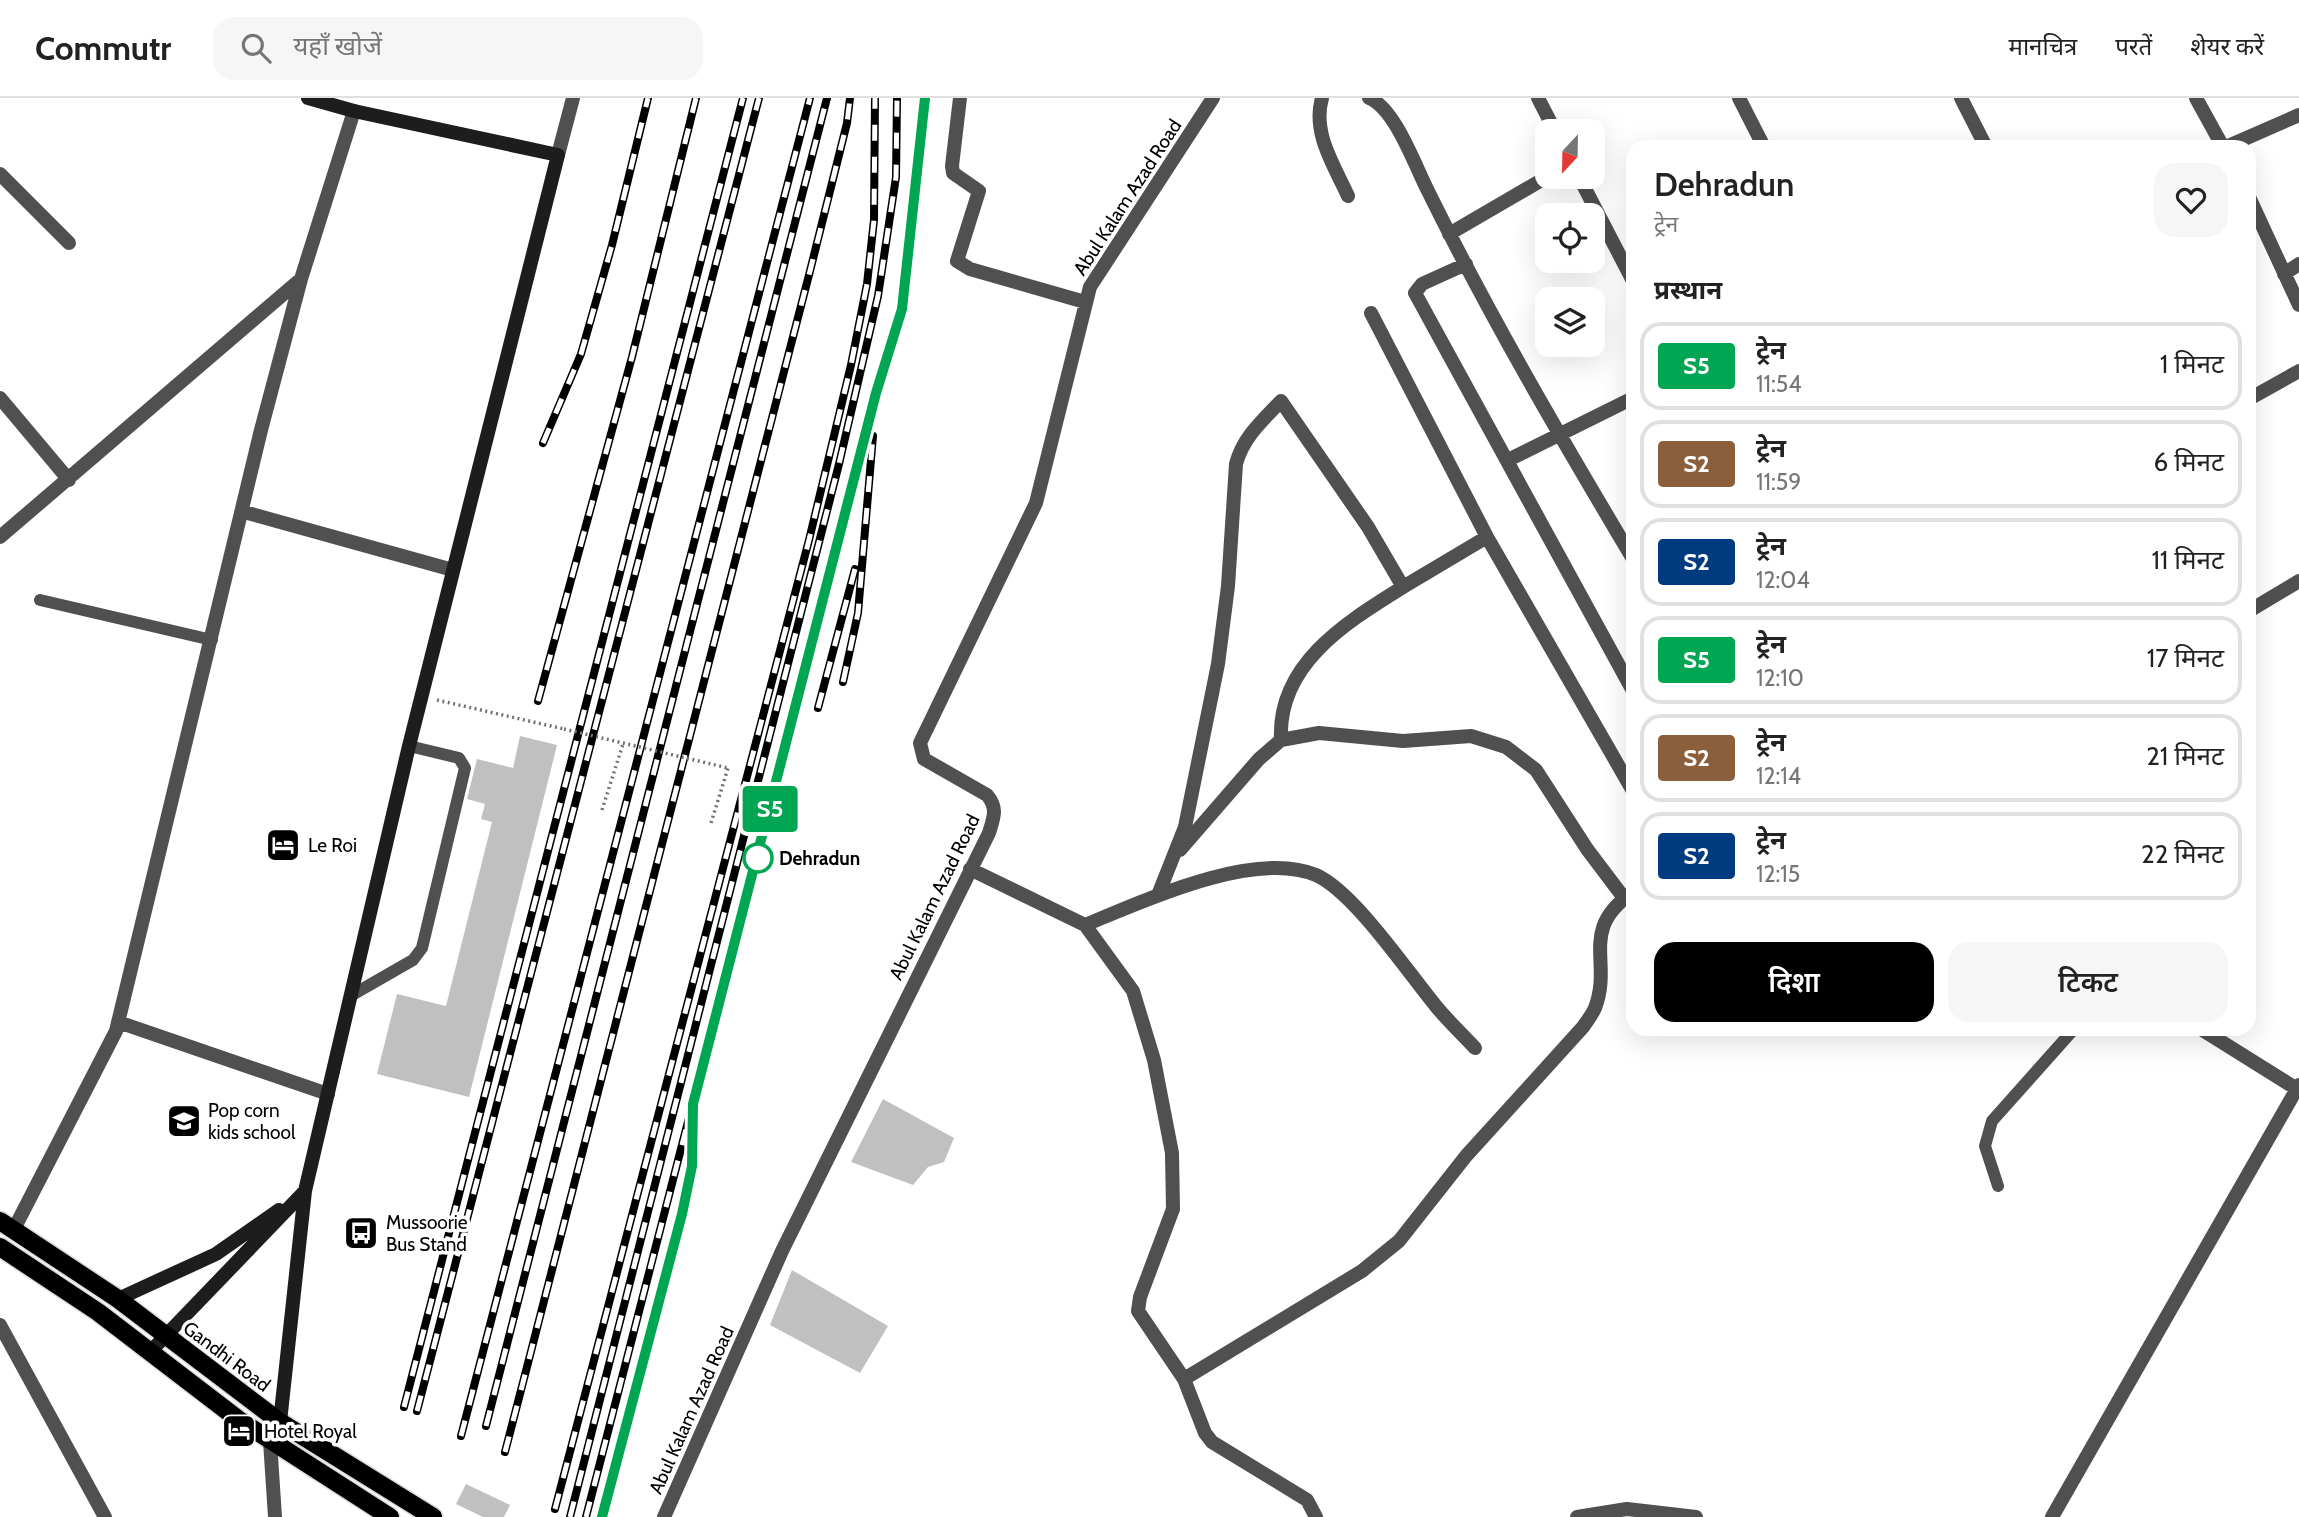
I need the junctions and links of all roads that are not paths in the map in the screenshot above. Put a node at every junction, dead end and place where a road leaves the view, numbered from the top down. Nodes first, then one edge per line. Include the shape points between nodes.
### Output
1 (309, 98) edge
2 (573, 98) edge
3 (960, 98) edge
4 (1213, 98) edge
5 (1322, 98) edge
6 (1369, 98) edge
7 (1538, 98) edge
8 (1739, 98) edge
9 (1961, 98) edge
10 (2196, 98) edge
11 (354, 111) junction
12 (2299, 115) edge
13 (1549, 119) edge
14 (1760, 140) edge
15 (1982, 140) edge
16 (2221, 140) edge
17 (2241, 140) edge
18 (558, 155) junction
19 (0, 174) edge
20 (1535, 184) edge
21 (1585, 189) edge
22 (1348, 197) dead end
23 (2256, 226) edge
24 (1449, 234) junction
25 (69, 243) dead end
26 (1466, 264) junction
27 (2299, 264) edge
28 (1626, 268) edge
29 (2284, 274) junction
30 (301, 279) junction
31 (1085, 302) junction
32 (2299, 305) edge
33 (1371, 313) dead end
34 (2299, 371) edge
35 (2256, 395) edge
36 (0, 398) edge
37 (1626, 402) edge
38 (1560, 436) junction
39 (1508, 460) junction
40 (69, 480) junction
41 (244, 512) junction
42 (0, 537) edge
43 (1487, 537) junction
44 (1626, 547) edge
45 (453, 570) junction
46 (2299, 581) edge
47 (1403, 587) junction
48 (40, 600) dead end
49 (2256, 607) edge
50 (212, 640) junction
51 (1626, 678) edge
52 (1281, 740) junction
53 (409, 746) junction
54 (1626, 778) edge
55 (1177, 853) junction
56 (970, 869) junction
57 (1626, 892) edge
58 (1158, 895) junction
59 (1626, 898) edge
60 (1085, 925) junction
61 (352, 995) junction
62 (118, 1022) junction
63 (2068, 1036) edge
64 (2213, 1036) edge
65 (1475, 1048) dead end
66 (2298, 1087) edge
67 (328, 1094) junction
68 (1998, 1186) dead end
69 (305, 1191) junction
70 (7, 1225) edge
71 (1, 1251) edge
72 (118, 1299) junction
73 (0, 1325) edge
74 (167, 1337) junction
75 (150, 1352) junction
76 (1184, 1379) junction
77 (280, 1422) junction
78 (270, 1441) junction
79 (105, 1517) edge
80 (275, 1517) edge
81 (390, 1517) edge
82 (433, 1517) edge
83 (664, 1517) edge
84 (1316, 1517) edge
85 (1577, 1517) edge
86 (1696, 1517) edge
87 (2052, 1517) edge

1 - 11 street
2 - 18 street
3 - 31 street via 953,173 979,191 957,261 970,269
4 - 31 street, Abul Kalam Azad Road via 1098,273
5 - 22 street via 1318,128
6 - 24 street via 1393,121
7 - 13 street
8 - 14 street
9 - 15 street
10 - 16 street
11 - 18 street
11 - 30 street
12 - 17 street
18 - 45 street
19 - 25 street
20 - 24 street
21 - 28 street
23 - 29 street
24 - 26 street
26 - 38 street
26 - 39 street via 1422,284 1415,293
27 - 29 street
29 - 32 street
30 - 40 street
30 - 41 street
31 - 56 street, Abul Kalam Azad Road via 1036,503 920,743 923,758 987,794 994,803 989,832
33 - 43 street
34 - 35 street
36 - 40 street
37 - 38 street
38 - 39 street
38 - 44 street
39 - 51 street
40 - 42 street
41 - 45 street
41 - 50 street
43 - 47 street
43 - 54 street
45 - 53 street
46 - 49 street
47 - 52 street via 1345,623 1314,653 1286,697 1280,718
47 - 55 street via 1356,508 1281,401 1252,431 1236,464 1218,664
48 - 50 lane
50 - 62 street
52 - 55 street
52 - 57 street via 1319,733 1403,741 1471,736 1499,743 1536,770 1587,849
53 - 61 street
53 - 61 lane via 459,758 465,768 422,948 413,960
55 - 58 street
56 - 60 street
56 - 83 street, Abul Kalam Azad Road via 782,1251
58 - 60 street
58 - 65 street via 1269,867 1315,874 1360,912
59 - 76 street via 1602,925 1595,1009 1466,1156 1399,1241 1362,1271
60 - 76 street via 1128,981 1154,1060 1172,1153 1173,1209 1138,1311
61 - 67 street
62 - 67 street
62 - 70 street via 108,1050
63 - 68 lane via 1993,1121 1985,1146
64 - 66 street
66 - 87 street
67 - 69 street
69 - 72 street via 216,1254
69 - 74 street
69 - 77 street
70 - 72 main road, Gandhi Road
71 - 75 main road via 98,1311
72 - 74 main road, Gandhi Road
73 - 79 street
74 - 75 street
74 - 77 main road, Gandhi Road
75 - 78 main road
76 - 84 street via 1212,1443 1307,1500
77 - 82 main road, Gandhi Road
78 - 80 street
78 - 81 main road
85 - 86 street via 1627,1509

